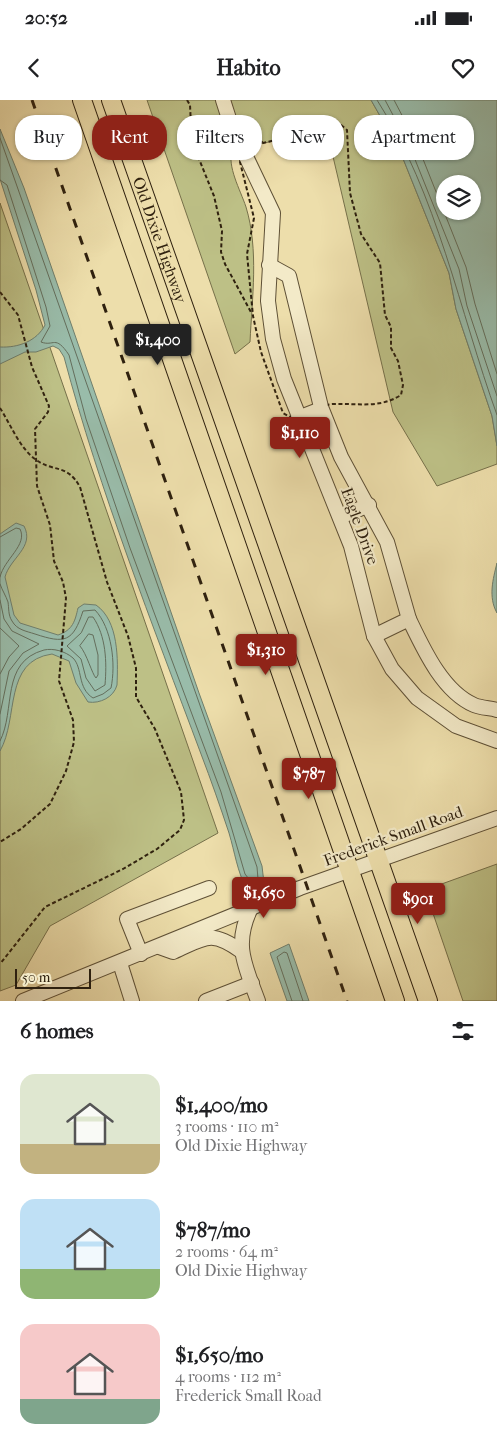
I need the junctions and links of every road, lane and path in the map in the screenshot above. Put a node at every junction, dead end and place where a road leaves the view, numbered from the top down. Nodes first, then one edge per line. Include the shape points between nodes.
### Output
1 (82, 100) edge
2 (111, 100) edge
3 (187, 100) edge
4 (223, 100) edge
5 (228, 115) edge
6 (263, 143) edge
7 (242, 160) edge
8 (249, 160) edge
9 (269, 265) junction
10 (0, 292) edge
11 (253, 316) junction
12 (0, 408) edge
13 (321, 408) junction
14 (298, 417) junction
15 (36, 460) junction
16 (369, 505) junction
17 (340, 517) junction
18 (409, 619) junction
19 (374, 636) junction
20 (497, 710) edge
21 (497, 741) edge
22 (497, 818) edge
23 (0, 842) edge
24 (378, 860) junction
25 (350, 870) junction
26 (209, 888) dead end
27 (251, 908) junction
28 (159, 947) junction
29 (241, 951) junction
30 (141, 954) junction
31 (120, 963) junction
32 (0, 964) edge
33 (252, 983) junction
34 (23, 1001) edge
35 (132, 1001) edge
36 (206, 1001) edge
37 (258, 1001) edge
38 (395, 1001) edge
39 (428, 1001) edge

1 - 25 main road, Old Dixie Highway
2 - 24 main road, Old Dixie Highway
3 - 11 path via 199,159 214,196 222,231 221,252
4 - 5 street, Eagle Drive
6 - 13 path via 341,125 347,130 350,193 361,234 380,263 391,348 403,385 401,395 375,405 334,404
7 - 11 path via 254,218 248,254
8 - 9 street, Eagle Drive via 273,213
9 - 13 street via 289,276
9 - 14 street, Eagle Drive via 268,301 273,340
10 - 15 path via 18,315 49,406 34,429
11 - 14 path via 261,352 283,413 292,418
12 - 15 path via 19,440
13 - 14 street
13 - 14 path
13 - 16 street via 341,457
14 - 17 street, Eagle Drive
15 - 23 path via 37,486 50,525 54,561 66,598 59,681 74,730 74,742 66,771 50,804
15 - 32 path via 68,472 80,487 107,582 128,636 136,668 136,697 155,729 181,792 184,820 180,830 151,853 45,908
16 - 17 street
16 - 18 street via 387,542
17 - 19 street, Eagle Drive
18 - 19 street
18 - 20 street via 423,649 446,684 474,705
19 - 21 street, Eagle Drive via 392,669 417,698 456,726
22 - 24 street, Frederick Small Road
24 - 25 street, Frederick Small Road
24 - 39 main road, Old Dixie Highway
25 - 27 street, Frederick Small Road
25 - 38 main road, Old Dixie Highway
26 - 30 street via 127,919
27 - 28 street, Frederick Small Road
27 - 29 street via 244,926
28 - 29 street via 173,952 207,938 219,937
28 - 30 street, Frederick Small Road
29 - 33 street
30 - 31 street, Frederick Small Road
31 - 34 street, Frederick Small Road
31 - 35 street
33 - 36 street
33 - 37 street

